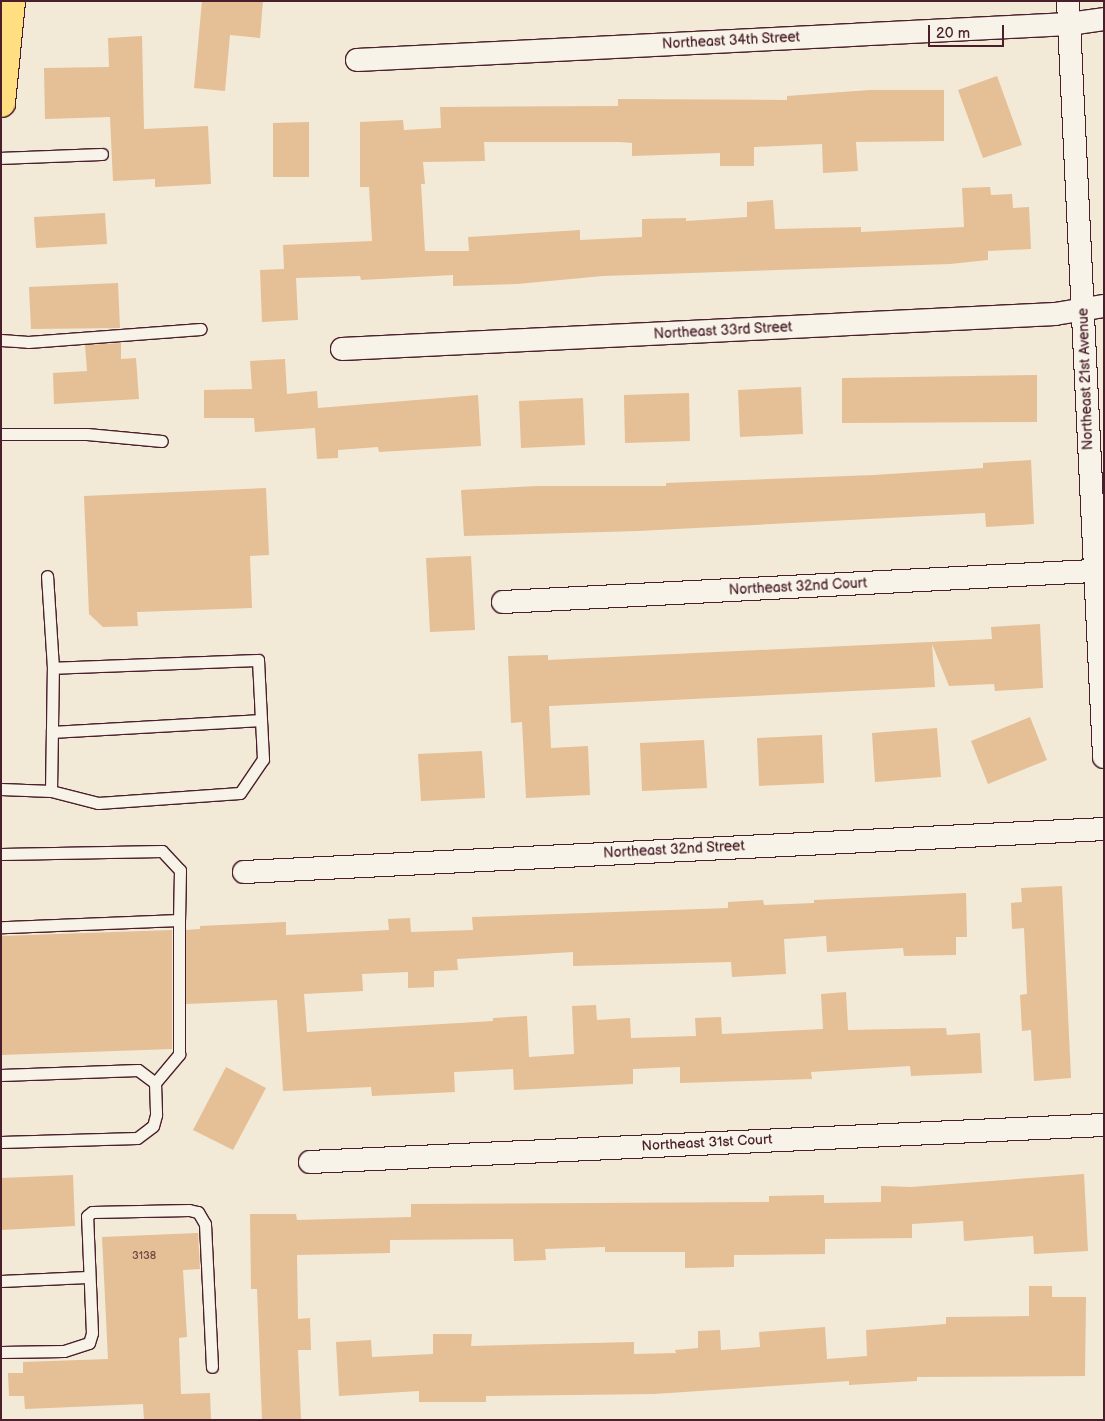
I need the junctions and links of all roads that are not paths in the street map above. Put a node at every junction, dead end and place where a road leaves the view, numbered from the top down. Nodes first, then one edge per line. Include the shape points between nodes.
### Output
1 (11, 1) edge
2 (1068, 1) edge
3 (1104, 19) edge
4 (1069, 24) junction
5 (357, 60) dead end
6 (1, 103) edge
7 (102, 154) dead end
8 (1, 158) edge
9 (1094, 308) edge
10 (201, 329) dead end
11 (1, 340) edge
12 (342, 350) dead end
13 (1, 434) edge
14 (162, 441) dead end
15 (46, 576) dead end
16 (1097, 586) edge
17 (503, 602) dead end
18 (53, 668) junction
19 (261, 720) junction
20 (52, 732) junction
21 (1104, 757) edge
22 (1, 789) edge
23 (51, 791) junction
24 (1104, 829) edge
25 (1, 854) edge
26 (244, 872) dead end
27 (179, 920) junction
28 (1, 928) edge
29 (1, 1076) edge
30 (155, 1083) junction
31 (1104, 1125) edge
32 (1, 1142) edge
33 (310, 1162) dead end
34 (87, 1277) junction
35 (1, 1281) edge
36 (1, 1352) edge
37 (212, 1367) dead end

1 - 6 main road
2 - 4 street, Northeast 21st Avenue
3 - 4 street, Northeast 34th Street
4 - 5 street, Northeast 34th Street
4 - 9 street, Northeast 21st Avenue
7 - 8 lane
9 - 12 street, Northeast 33rd Street via 1055,314
9 - 16 street, Northeast 21st Avenue
10 - 11 lane via 28,342
13 - 14 lane via 86,434
15 - 18 lane
16 - 17 street, Northeast 32nd Court
16 - 21 street, Northeast 21st Avenue
18 - 19 lane via 258,660
18 - 20 lane
19 - 20 lane
19 - 23 lane via 263,759 240,792 98,802
20 - 23 lane
22 - 23 lane
24 - 26 street, Northeast 32nd Street
25 - 27 lane via 162,851 180,870
27 - 28 lane
27 - 30 lane via 178,1054
29 - 30 lane via 129,1069 138,1070
30 - 32 lane via 153,1126 137,1138
31 - 33 street, Northeast 31st Court
34 - 35 lane
34 - 36 lane via 92,1333 89,1343 64,1351
34 - 37 lane via 85,1224 92,1212 198,1212 205,1224

